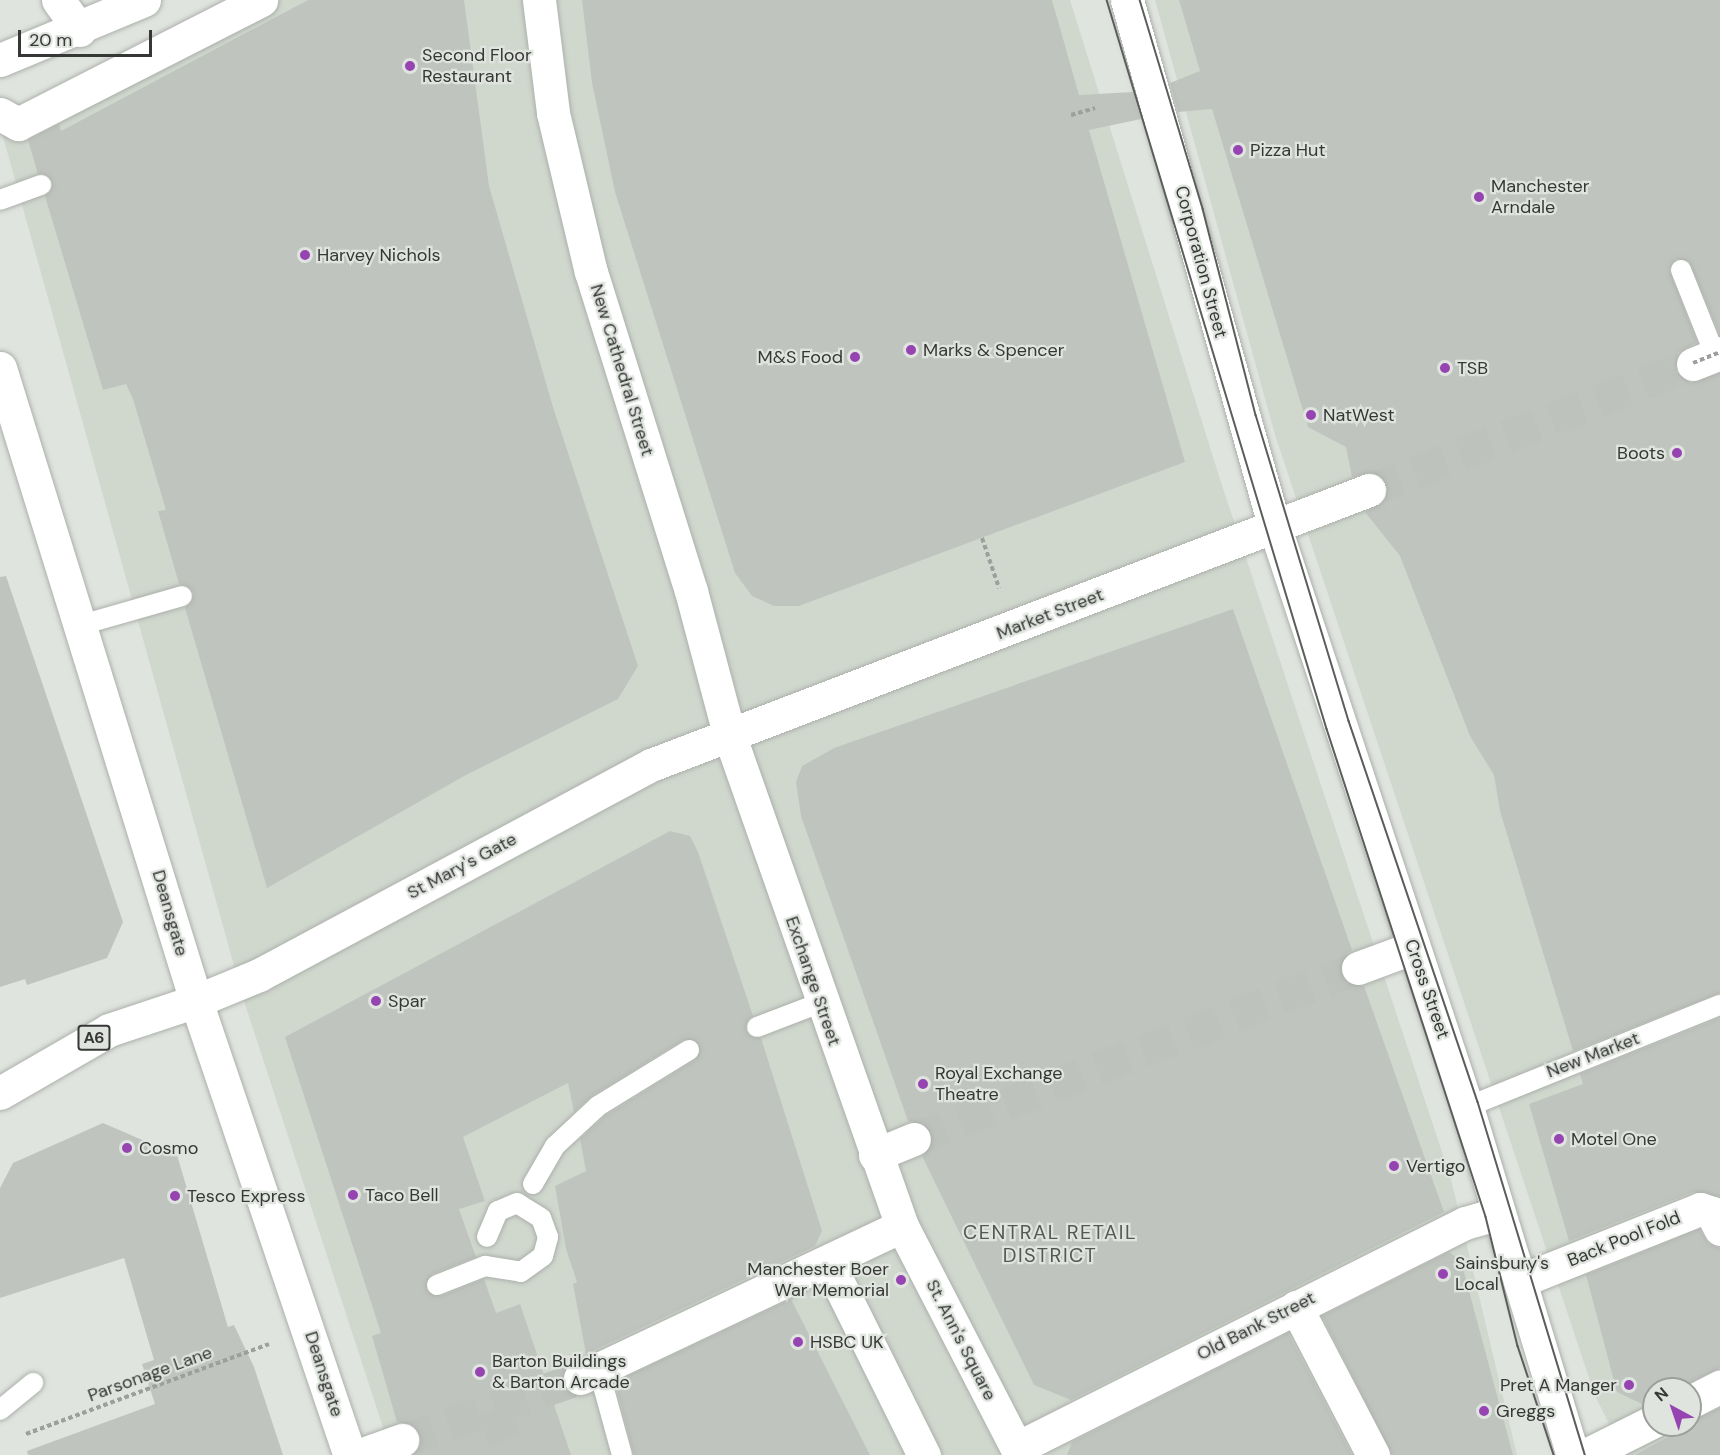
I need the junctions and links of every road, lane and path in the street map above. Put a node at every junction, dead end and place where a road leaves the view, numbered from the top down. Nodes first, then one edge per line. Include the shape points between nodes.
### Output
1 (58, 0) edge
2 (144, 0) edge
3 (261, 0) edge
4 (539, 0) edge
5 (1127, 0) edge
6 (80, 30) junction
7 (0, 60) edge
8 (1095, 108) dead end
9 (0, 114) edge
10 (1071, 115) dead end
11 (41, 185) dead end
12 (0, 200) edge
13 (1681, 270) dead end
14 (1708, 357) edge
15 (0, 368) edge
16 (1368, 490) tunnel mouth
17 (1274, 525) junction
18 (982, 538) dead end
19 (1001, 593) dead end
20 (182, 596) dead end
21 (81, 625) junction
22 (729, 734) junction
23 (1412, 948) junction
24 (1358, 968) tunnel mouth
25 (196, 1001) junction
26 (820, 1003) junction
27 (1720, 1005) edge
28 (757, 1027) dead end
29 (689, 1050) dead end
30 (0, 1093) edge
31 (1467, 1107) junction
32 (914, 1138) tunnel mouth
33 (875, 1155) junction
34 (532, 1184) dead end
35 (1498, 1213) junction
36 (902, 1226) junction
37 (1720, 1229) edge
38 (487, 1237) dead end
39 (828, 1262) junction
40 (1520, 1281) junction
41 (436, 1285) dead end
42 (1296, 1307) junction
43 (309, 1329) junction
44 (590, 1374) joint
45 (33, 1383) dead end
46 (1720, 1387) edge
47 (1702, 1396) edge
48 (0, 1410) edge
49 (1642, 1427) edge
50 (22, 1436) dead end
51 (402, 1440) tunnel mouth
52 (1019, 1451) edge
53 (351, 1455) edge
54 (360, 1455) edge
55 (622, 1455) edge
56 (924, 1455) edge
57 (1373, 1455) edge
58 (1573, 1455) edge
59 (1586, 1455) edge

1 - 6 street
2 - 6 street
3 - 9 street via 18,124
4 - 22 street, New Cathedral Street via 553,113 591,272 692,591
5 - 17 street, Corporation Street
6 - 7 street
8 - 10 path
11 - 12 lane
13 - 14 lane
15 - 21 street, Deansgate
16 - 17 street, Market Street
17 - 22 street, Market Street via 1196,559
17 - 23 street, Cross Street
18 - 19 path
20 - 21 lane
21 - 25 street, Deansgate
22 - 25 street, St Mary's Gate via 651,765 259,975
22 - 26 street, Exchange Street
23 - 24 street
23 - 31 street, Cross Street
25 - 30 street, A6 via 109,1030
25 - 43 street, Deansgate
26 - 28 lane
26 - 33 street, Exchange Street
27 - 31 lane, New Market
29 - 34 lane via 598,1106 555,1146
31 - 35 street, Cross Street
32 - 33 street
33 - 36 street, Exchange Street
35 - 40 street, Cross Street
35 - 42 street, Old Bank Street via 1465,1223
36 - 39 street
36 - 52 street, St. Ann's Square
37 - 40 street, Back Pool Fold via 1712,1213 1700,1209
38 - 41 lane, bridge via 498,1211 517,1203 541,1218 548,1237 543,1256 521,1272 485,1266
39 - 44 street
39 - 56 street
40 - 58 street, Cross Street
42 - 52 street, Old Bank Street
42 - 57 street
43 - 50 path, Parsonage Lane
43 - 53 street, Deansgate
44 - 55 lane
45 - 48 lane
46 - 47 street
49 - 59 street
51 - 54 street

